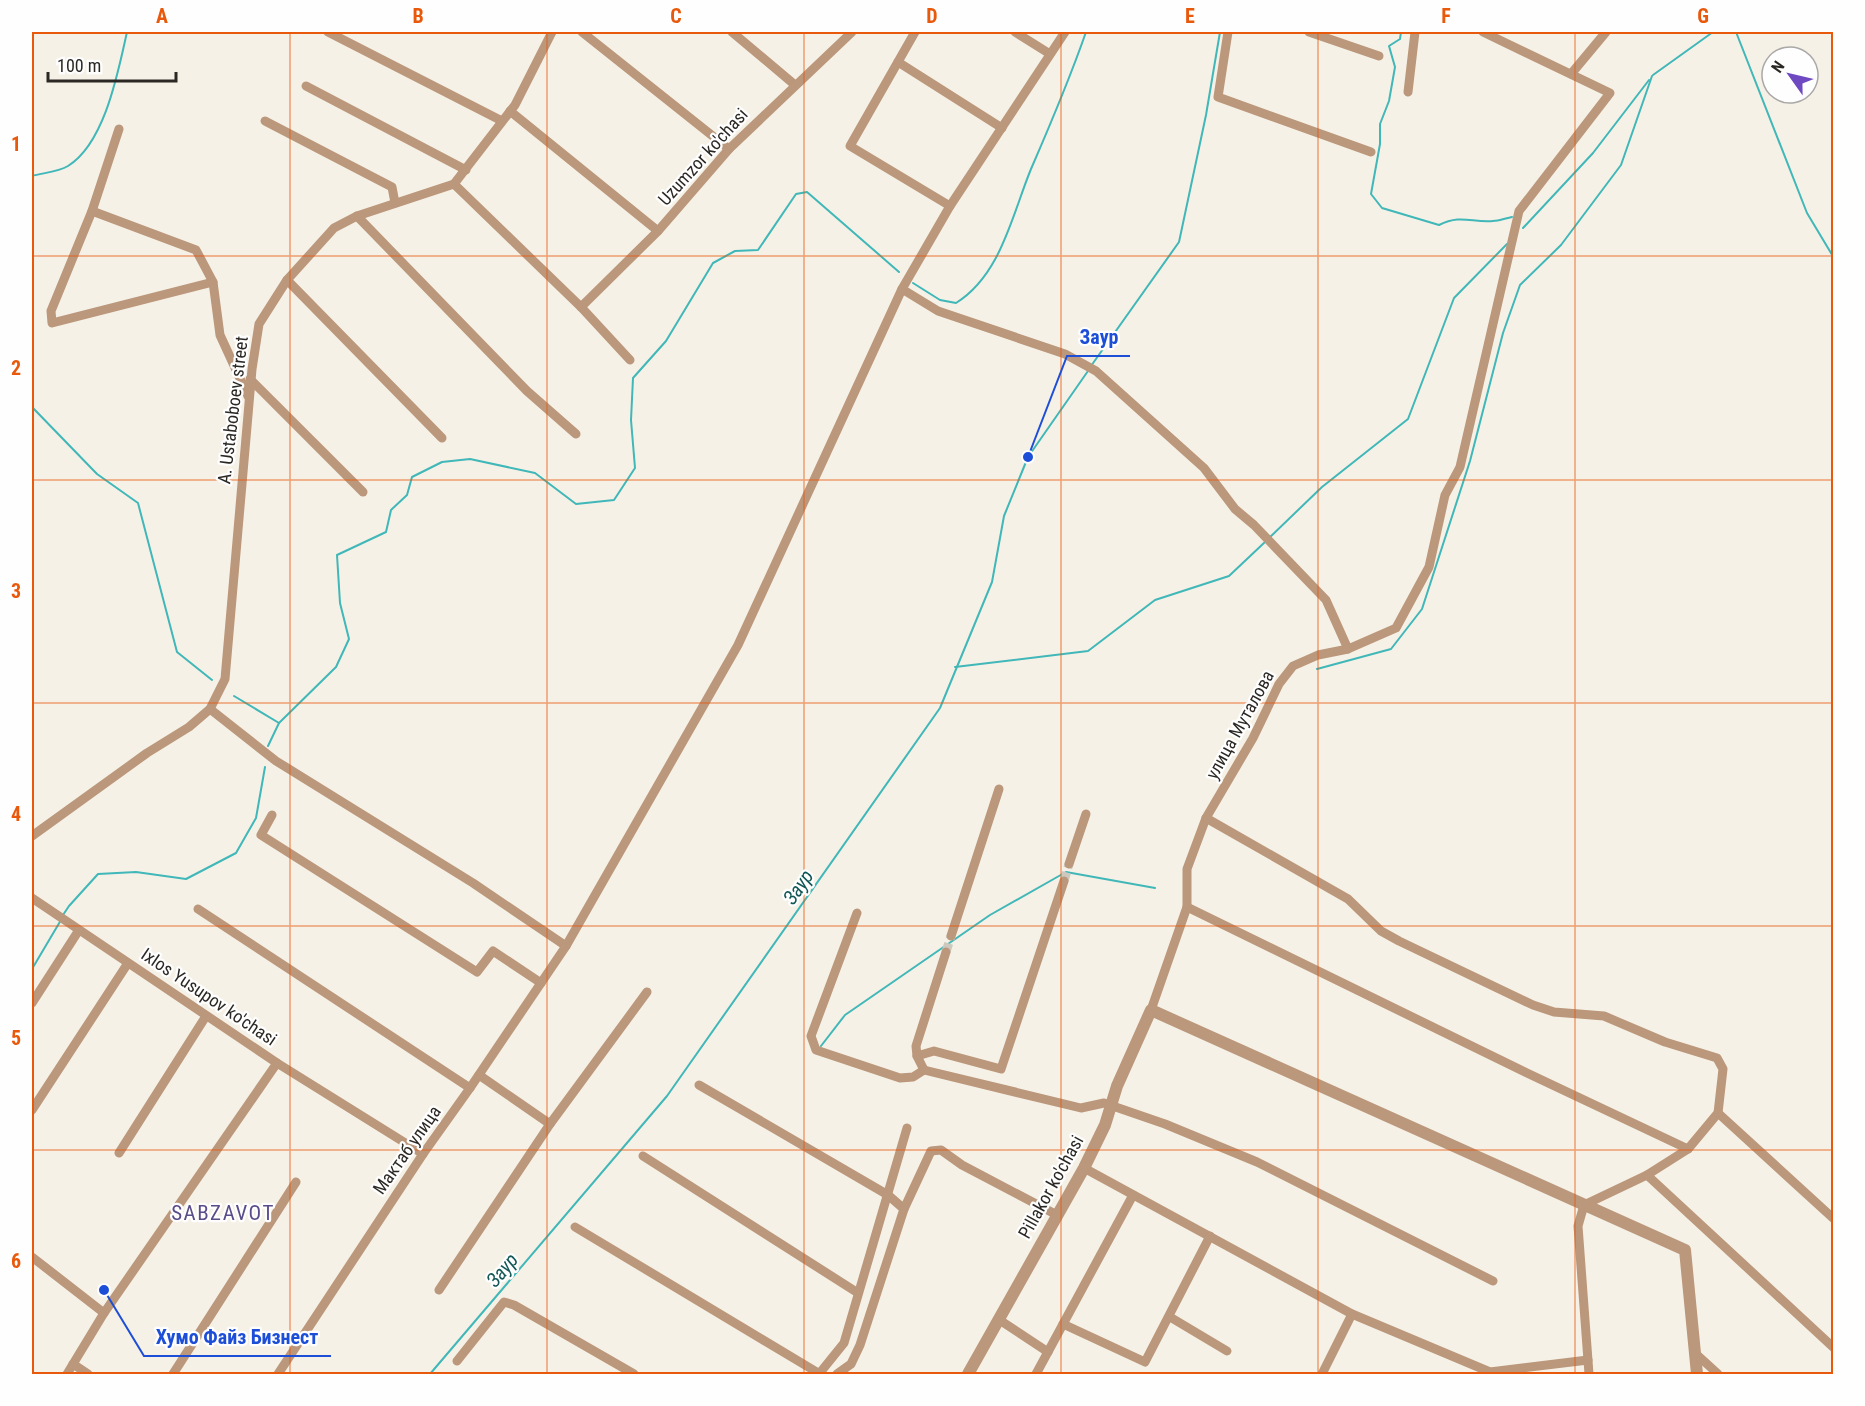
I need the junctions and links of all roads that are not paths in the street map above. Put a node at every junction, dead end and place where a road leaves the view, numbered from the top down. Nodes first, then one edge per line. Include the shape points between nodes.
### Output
1 (328, 32) edge
2 (552, 32) edge
3 (582, 32) edge
4 (732, 32) edge
5 (852, 32) edge
6 (915, 32) edge
7 (1015, 32) edge
8 (1065, 32) edge
9 (1228, 32) edge
10 (1309, 32) edge
11 (1415, 32) edge
12 (1484, 32) edge
13 (1606, 32) edge
14 (1050, 54) junction
15 (1379, 56) dead end
16 (898, 62) junction
17 (1572, 74) junction
18 (795, 85) junction
19 (306, 86) dead end
20 (1408, 92) dead end
21 (510, 111) junction
22 (265, 121) dead end
23 (502, 121) junction
24 (1002, 128) junction
25 (119, 129) dead end
26 (729, 149) junction
27 (1371, 152) dead end
28 (466, 170) junction
29 (454, 184) junction
30 (395, 203) junction
31 (950, 206) junction
32 (92, 211) junction
33 (357, 216) junction
34 (658, 231) junction
35 (286, 280) junction
36 (213, 282) junction
37 (902, 289) junction
38 (581, 307) junction
39 (630, 360) dead end
40 (250, 379) junction
41 (248, 396) junction
42 (576, 434) dead end
43 (442, 438) dead end
44 (363, 492) dead end
45 (1348, 649) junction
46 (210, 709) junction
47 (999, 789) dead end
48 (1086, 814) dead end
49 (272, 815) dead end
50 (1206, 818) junction
51 (32, 836) edge
52 (1069, 864) tunnel mouth
53 (1064, 881) tunnel mouth
54 (32, 898) edge
55 (1187, 907) junction
56 (198, 909) dead end
57 (857, 913) dead end
58 (79, 930) junction
59 (951, 936) tunnel mouth
60 (566, 946) junction
61 (946, 952) tunnel mouth
62 (128, 963) junction
63 (541, 982) junction
64 (647, 992) dead end
65 (32, 1003) edge
66 (1151, 1010) junction
67 (207, 1016) junction
68 (917, 1056) junction
69 (277, 1064) junction
70 (924, 1070) junction
71 (479, 1075) junction
72 (699, 1085) dead end
73 (470, 1088) junction
74 (1112, 1106) junction
75 (32, 1110) edge
76 (1718, 1113) junction
77 (550, 1124) junction
78 (907, 1128) dead end
79 (1688, 1149) junction
80 (119, 1153) dead end
81 (423, 1154) junction
82 (643, 1156) dead end
83 (1084, 1168) junction
84 (1647, 1175) junction
85 (296, 1182) dead end
86 (888, 1195) junction
87 (1132, 1195) junction
88 (1584, 1205) junction
89 (904, 1209) junction
90 (1057, 1215) junction
91 (1833, 1219) edge
92 (575, 1227) dead end
93 (1210, 1236) junction
94 (33, 1261) edge
95 (1493, 1281) dead end
96 (439, 1290) dead end
97 (858, 1293) junction
98 (104, 1313) junction
99 (1352, 1314) junction
100 (1170, 1317) junction
101 (998, 1319) junction
102 (1063, 1324) junction
103 (1833, 1347) edge
104 (1227, 1351) dead end
105 (1048, 1352) junction
106 (1695, 1353) junction
107 (457, 1360) dead end
108 (1588, 1360) junction
109 (74, 1364) junction
110 (1490, 1373) edge
111 (67, 1374) edge
112 (88, 1374) edge
113 (173, 1374) edge
114 (278, 1374) edge
115 (634, 1374) edge
116 (819, 1374) edge
117 (837, 1374) edge
118 (968, 1374) edge
119 (1036, 1374) edge
120 (1322, 1374) edge
121 (1589, 1374) edge
122 (1697, 1374) edge
123 (1718, 1374) edge

1 - 23 street
2 - 21 street
3 - 26 street
4 - 18 street
5 - 18 street, Uzumzor ko'chasi
6 - 16 street
7 - 14 street
8 - 14 street, Мактаб улица
9 - 27 street via 1218,97
10 - 15 street
11 - 20 street
12 - 17 street
13 - 17 street
14 - 24 street, Мактаб улица
16 - 24 street
16 - 31 street via 850,146
17 - 45 street, улица Муталова via 1610,93 1519,211 1460,467 1445,495 1429,567 1396,628
18 - 26 street, Uzumzor ko'chasi
19 - 28 street
21 - 23 street
21 - 34 street
22 - 30 street via 392,187
23 - 28 street
24 - 31 street, Мактаб улица
25 - 32 street
26 - 34 street, Uzumzor ko'chasi
28 - 29 street
29 - 30 street, A. Ustaboboev street
29 - 38 street
30 - 33 street, A. Ustaboboev street
31 - 37 street, Мактаб улица
32 - 36 street via 196,250
32 - 36 street via 53,306 52,323
33 - 35 street, A. Ustaboboev street via 334,228
33 - 42 street via 527,391
34 - 38 street, Uzumzor ko'chasi
35 - 40 street, A. Ustaboboev street via 259,324
35 - 43 street
36 - 41 street via 220,335
37 - 45 street via 938,311 1065,354 1096,371 1204,468 1235,509 1326,600
37 - 60 street, Мактаб улица via 738,645
38 - 39 street
40 - 41 street, A. Ustaboboev street
40 - 44 street
41 - 46 street, A. Ustaboboev street via 225,679
45 - 50 street, улица Муталова via 1318,655 1293,666 1279,684 1253,738
46 - 51 street, A. Ustaboboev street
46 - 60 street via 276,761 473,883
47 - 59 street
48 - 52 street
49 - 63 street via 261,835 467,966 477,972 493,951
50 - 55 street, улица Муталова via 1187,869
50 - 76 street via 1348,899 1381,931 1520,1000 1554,1012 1604,1016 1665,1042 1717,1058 1723,1069
53 - 68 street via 1001,1069 934,1051
54 - 58 street, Ixlos Yusupov ko'chasi
55 - 66 street, улица Муталова
55 - 79 street
56 - 73 street
57 - 70 street via 811,1036 812,1043 816,1050 900,1078 913,1077
58 - 62 street, Ixlos Yusupov ko'chasi
58 - 65 street
60 - 63 street, Мактаб улица
61 - 68 street via 916,1046
62 - 67 street, Ixlos Yusupov ko'chasi
62 - 75 street
63 - 71 street, Мактаб улица
64 - 77 street
66 - 74 street, Pillakor ko'chasi
66 - 88 street
67 - 69 street, Ixlos Yusupov ko'chasi
67 - 80 street
68 - 70 street
69 - 81 street
69 - 98 street, Ixlos Yusupov ko'chasi
70 - 74 street via 1082,1108 1104,1103
71 - 73 street, Мактаб улица
71 - 77 street
72 - 86 street
73 - 81 street, Мактаб улица
74 - 83 street, Pillakor ko'chasi
74 - 95 street via 1257,1162
76 - 79 street
76 - 91 street
77 - 96 street
78 - 86 street
79 - 84 street
81 - 114 street, Мактаб улица
82 - 97 street
83 - 87 street
83 - 90 street, Pillakor ko'chasi
84 - 88 street
84 - 103 street
85 - 113 street
86 - 89 street
86 - 97 street
87 - 93 street
87 - 102 street
88 - 106 street via 1685,1250
88 - 108 street via 1578,1226
89 - 90 street via 931,1151 940,1150
89 - 117 street via 861,1345 851,1364
90 - 101 street, Pillakor ko'chasi
92 - 116 street
93 - 99 street
93 - 100 street
94 - 98 street
97 - 116 street via 844,1343
98 - 109 street, Ixlos Yusupov ko'chasi
99 - 110 street
99 - 120 street
100 - 102 street via 1145,1362
100 - 104 street
101 - 105 street
101 - 118 street, Pillakor ko'chasi
102 - 105 street
105 - 119 street
106 - 122 street
106 - 123 street
107 - 115 street via 504,1302
108 - 110 street
108 - 121 street
109 - 111 street, Ixlos Yusupov ko'chasi
109 - 112 street

